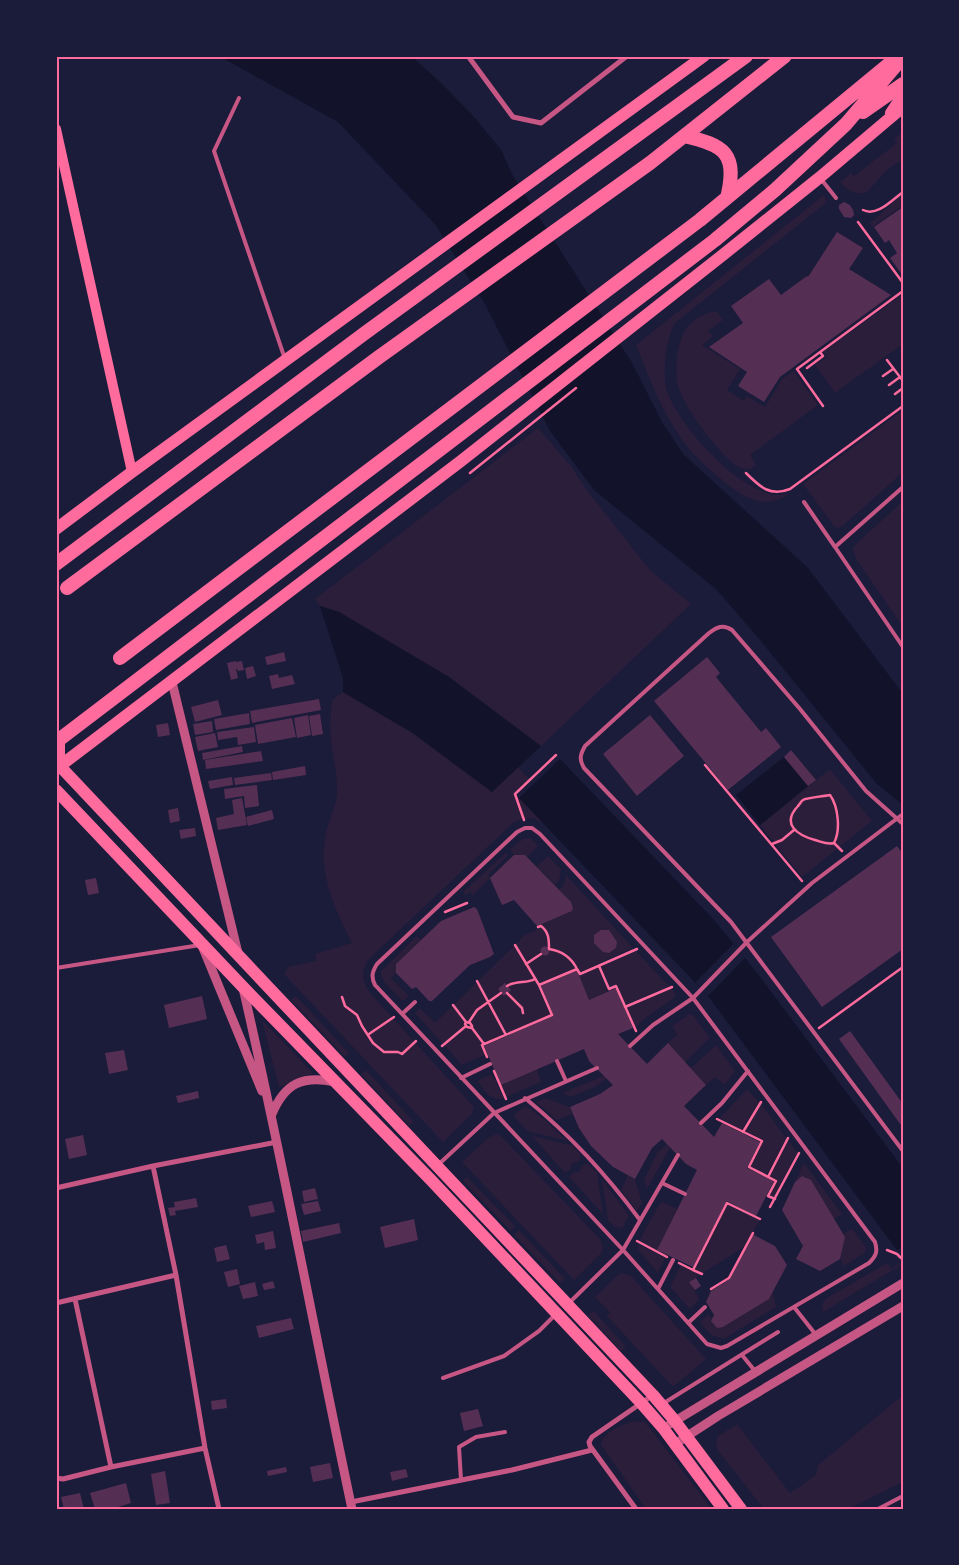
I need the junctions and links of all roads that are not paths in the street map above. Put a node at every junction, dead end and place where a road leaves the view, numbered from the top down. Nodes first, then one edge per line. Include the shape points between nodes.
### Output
1 (627, 56) edge
2 (704, 56) edge
3 (746, 56) edge
4 (785, 56) edge
5 (898, 56) edge
6 (470, 57) edge
7 (903, 57) edge
8 (903, 84) edge
9 (903, 95) edge
10 (238, 98) dead end
11 (903, 107) edge
12 (887, 119) junction
13 (846, 124) junction
14 (56, 129) edge
15 (684, 136) junction
16 (819, 178) junction
17 (726, 198) junction
18 (836, 198) dead end
19 (285, 361) junction
20 (132, 472) junction
21 (903, 487) edge
22 (804, 502) dead end
23 (56, 529) edge
24 (835, 547) junction
25 (56, 564) edge
26 (67, 588) dead end
27 (903, 646) edge
28 (120, 658) dead end
29 (172, 682) junction
30 (57, 740) edge
31 (57, 766) edge
32 (56, 790) edge
33 (903, 814) edge
34 (897, 819) junction
35 (903, 824) edge
36 (747, 942) junction
37 (202, 944) junction
38 (238, 956) junction
39 (56, 968) edge
40 (243, 987) junction
41 (693, 998) junction
42 (415, 1002) dead end
43 (402, 1014) junction
44 (630, 1046) dead end
45 (557, 1061) dead end
46 (490, 1064) road end
47 (597, 1068) dead end
48 (748, 1071) junction
49 (461, 1078) junction
50 (566, 1081) junction
51 (335, 1082) junction
52 (525, 1098) junction
53 (494, 1113) junction
54 (272, 1114) junction
55 (701, 1123) dead end
56 (277, 1142) junction
57 (903, 1151) edge
58 (678, 1155) dead end
59 (152, 1166) junction
60 (438, 1166) junction
61 (662, 1182) junction
62 (56, 1188) edge
63 (685, 1194) dead end
64 (640, 1220) junction
65 (623, 1250) junction
66 (673, 1260) dead end
67 (176, 1276) junction
68 (903, 1283) edge
69 (658, 1289) junction
70 (75, 1300) junction
71 (56, 1303) edge
72 (568, 1304) junction
73 (903, 1306) edge
74 (705, 1307) dead end
75 (794, 1307) junction
76 (557, 1312) junction
77 (688, 1323) junction
78 (778, 1332) dead end
79 (816, 1335) junction
80 (742, 1355) junction
81 (754, 1371) junction
82 (443, 1378) dead end
83 (658, 1400) junction
84 (642, 1404) junction
85 (675, 1421) junction
86 (663, 1428) junction
87 (505, 1432) dead end
88 (686, 1436) junction
89 (675, 1444) junction
90 (205, 1448) junction
91 (592, 1450) junction
92 (111, 1467) junction
93 (56, 1478) edge
94 (461, 1480) junction
95 (903, 1496) edge
96 (352, 1505) edge
97 (219, 1509) edge
98 (636, 1509) edge
99 (723, 1509) edge
100 (740, 1509) edge
101 (878, 1509) edge

1 - 6 street via 541,122 514,117
2 - 19 main road
3 - 25 highway via 365,333
4 - 15 highway
5 - 17 highway
7 - 13 highway
8 - 13 highway
9 - 12 main road
10 - 19 lane via 214,152
11 - 12 main road
12 - 16 main road
13 - 30 highway via 715,240
14 - 20 main road
15 - 17 highway via 711,142 726,156 731,174
15 - 26 highway
16 - 18 lane
16 - 29 main road via 461,461
17 - 28 highway
19 - 20 main road
20 - 23 main road
21 - 24 lane
22 - 24 lane
24 - 27 lane
29 - 31 main road
29 - 38 street
30 - 31 main road
31 - 38 main road
32 - 37 main road
33 - 34 lane
34 - 35 lane
34 - 36 lane via 812,883
34 - 36 lane via 866,791 732,630 719,626 709,633 584,746 580,761
36 - 41 lane
36 - 57 lane
37 - 39 lane
37 - 40 main road
37 - 54 street
38 - 60 main road
40 - 51 main road
40 - 54 street
41 - 43 lane via 540,834 532,828 525,828 377,964 372,979
41 - 44 lane via 653,1025
41 - 48 lane
42 - 43 lane
43 - 49 lane
45 - 50 lane
46 - 49 lane
47 - 50 lane
48 - 55 lane
48 - 75 lane via 875,1242 877,1250 869,1263
49 - 53 lane
50 - 52 lane
51 - 54 street via 318,1078 295,1085 277,1101
51 - 76 main road
52 - 53 lane
52 - 64 lane via 587,1154
53 - 60 lane
53 - 65 lane
54 - 56 street
56 - 59 street
56 - 96 street
58 - 61 lane
59 - 62 street
59 - 67 street
60 - 72 main road
61 - 63 lane
61 - 64 lane
64 - 65 lane
65 - 69 lane
65 - 72 lane
66 - 69 lane
67 - 70 street
67 - 90 street
68 - 79 street
69 - 77 lane
70 - 71 street
70 - 92 street
72 - 83 main road
73 - 88 street
74 - 77 lane
75 - 77 lane via 721,1348 707,1344
75 - 79 lane
76 - 82 lane via 539,1331 504,1356
76 - 84 main road
78 - 80 lane
79 - 81 street
80 - 81 lane
80 - 83 lane
81 - 85 street
83 - 84 street
83 - 85 main road
84 - 86 main road
84 - 91 street via 592,1437 589,1442
85 - 86 street
85 - 88 main road
86 - 89 main road
87 - 94 lane via 476,1437 459,1447
88 - 89 street
88 - 100 main road
89 - 99 main road
90 - 92 street
90 - 97 street
91 - 94 street
91 - 98 street
92 - 93 street
94 - 96 street
95 - 101 lane

